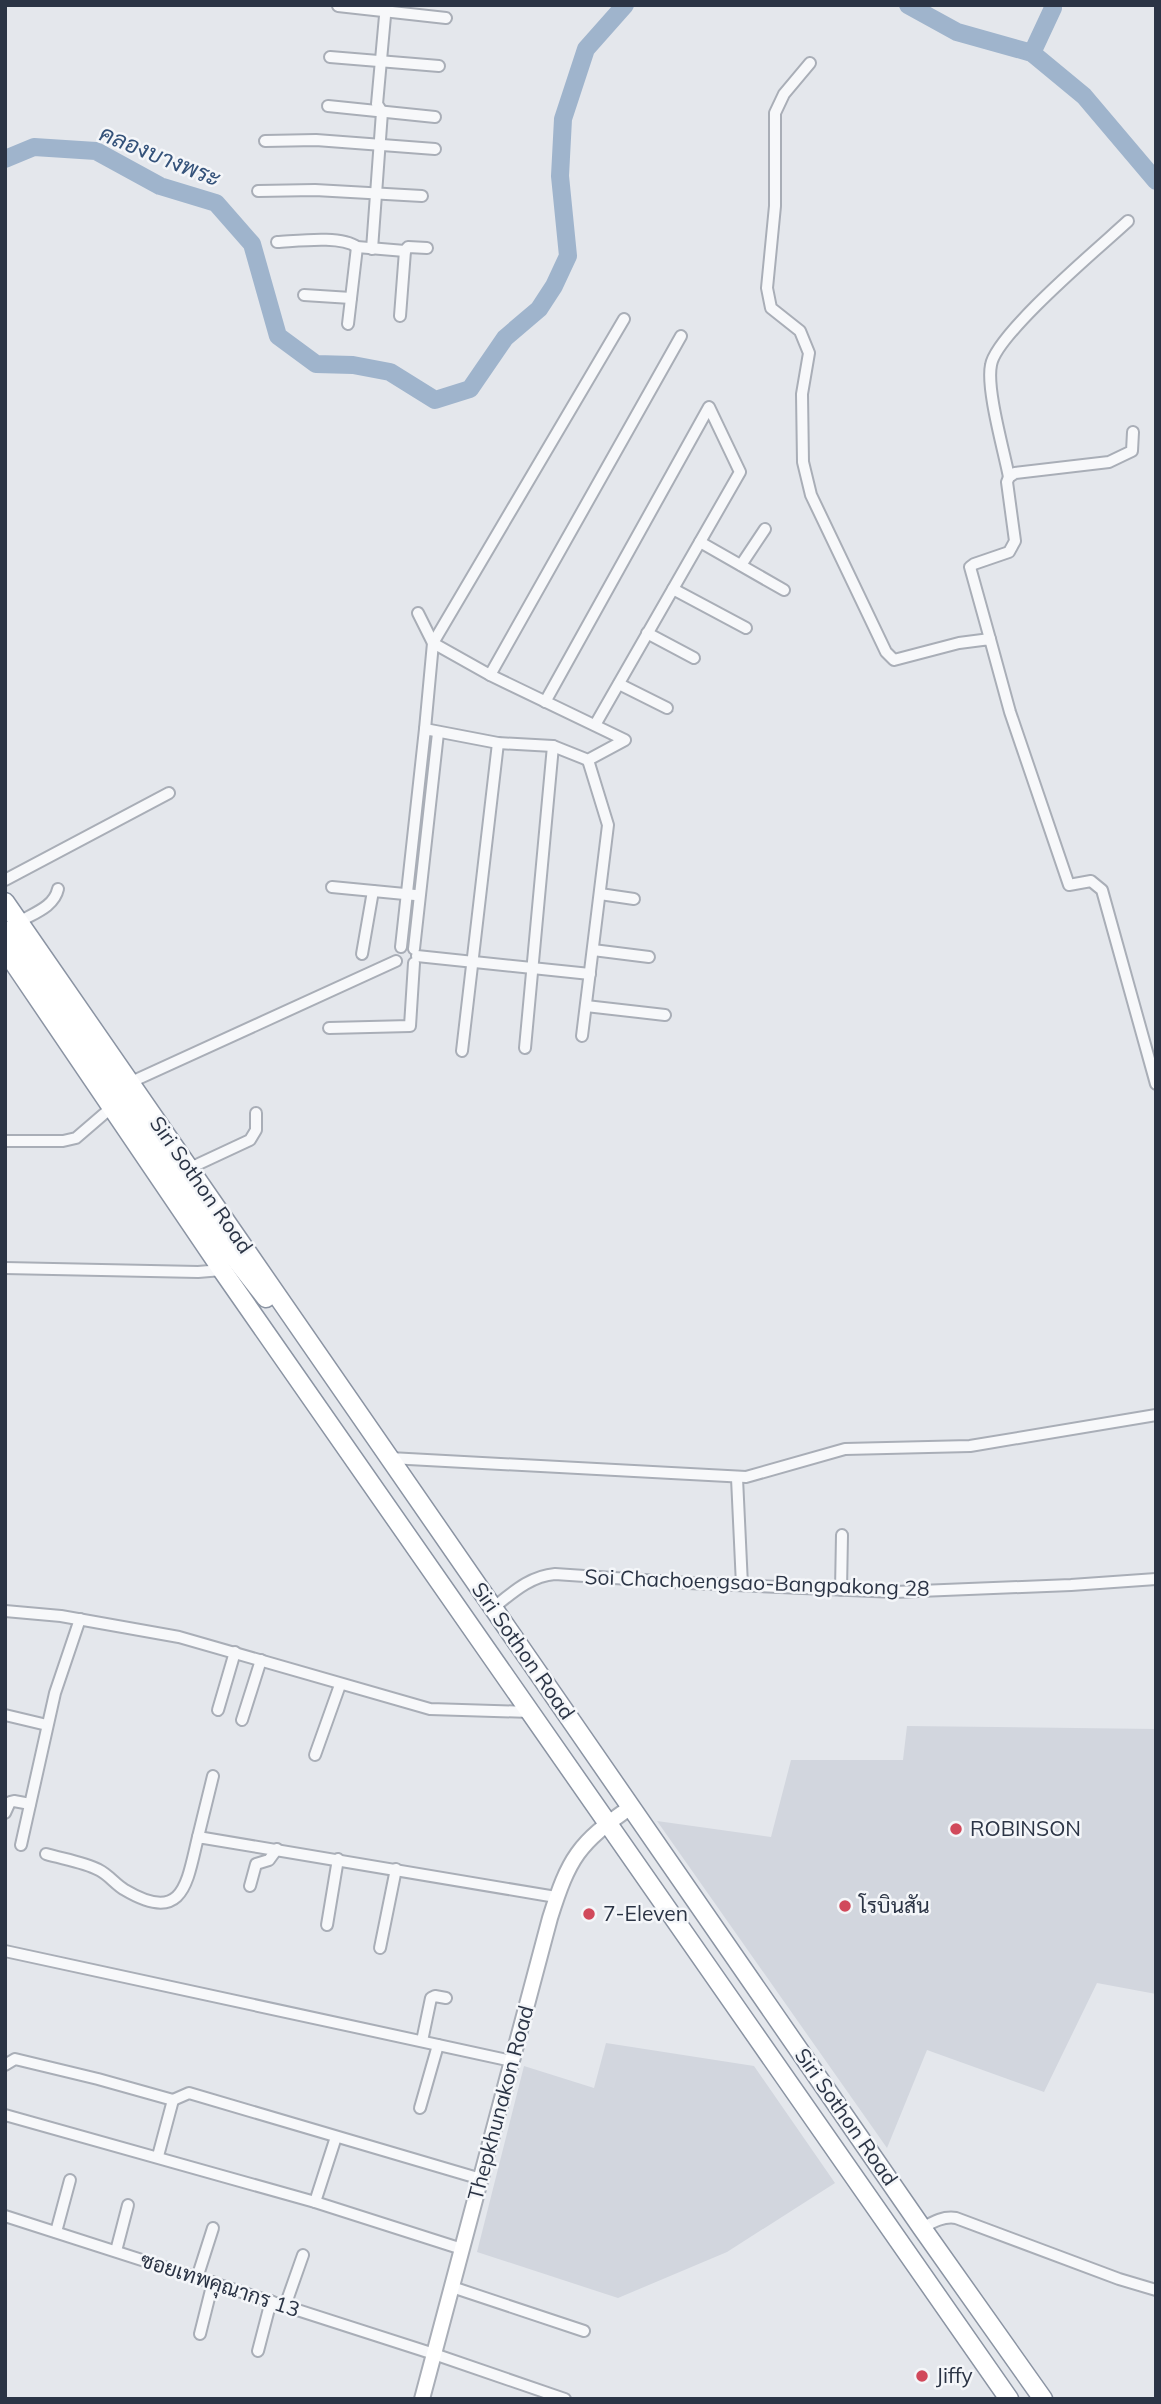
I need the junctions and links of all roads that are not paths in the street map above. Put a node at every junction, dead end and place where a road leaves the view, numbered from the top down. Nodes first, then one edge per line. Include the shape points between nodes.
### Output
1 (338, 6) edge
2 (385, 8) edge
3 (423, 10) edge
4 (446, 18) dead end
5 (330, 57) dead end
6 (381, 61) junction
7 (810, 63) dead end
8 (439, 66) dead end
9 (328, 106) dead end
10 (382, 112) junction
11 (435, 117) dead end
12 (265, 141) dead end
13 (380, 145) junction
14 (435, 149) dead end
15 (258, 191) dead end
16 (376, 193) junction
17 (422, 196) dead end
18 (1128, 221) dead end
19 (277, 242) dead end
20 (358, 247) junction
21 (372, 248) junction
22 (427, 248) dead end
23 (405, 251) junction
24 (304, 295) dead end
25 (351, 298) junction
26 (400, 316) dead end
27 (624, 319) dead end
28 (348, 324) dead end
29 (681, 336) dead end
30 (1133, 432) dead end
31 (1009, 477) junction
32 (765, 528) dead end
33 (700, 541) junction
34 (741, 565) junction
35 (673, 589) junction
36 (784, 590) dead end
37 (418, 613) dead end
38 (746, 628) dead end
39 (647, 633) junction
40 (990, 639) junction
41 (433, 643) junction
42 (694, 659) dead end
43 (490, 675) junction
44 (619, 684) junction
45 (545, 702) junction
46 (667, 708) dead end
47 (595, 725) junction
48 (425, 729) junction
49 (438, 733) junction
50 (498, 743) junction
51 (553, 746) junction
52 (588, 760) junction
53 (169, 793) dead end
54 (5, 880) edge
55 (332, 887) dead end
56 (58, 888) dead end
57 (373, 891) junction
58 (408, 894) junction
59 (600, 894) junction
60 (421, 895) junction
61 (634, 899) dead end
62 (5, 902) edge
63 (12, 926) edge
64 (401, 947) junction
65 (593, 950) junction
66 (362, 954) dead end
67 (8, 956) edge
68 (415, 956) junction
69 (649, 957) dead end
70 (396, 961) junction
71 (473, 963) junction
72 (534, 969) junction
73 (590, 974) junction
74 (586, 1006) junction
75 (665, 1015) dead end
76 (329, 1028) dead end
77 (582, 1036) dead end
78 (525, 1048) dead end
79 (462, 1051) dead end
80 (129, 1083) junction
81 (1156, 1084) edge
82 (112, 1107) junction
83 (256, 1113) dead end
84 (5, 1141) edge
85 (190, 1168) junction
86 (5, 1268) edge
87 (222, 1270) junction
88 (326, 1367) junction
89 (1156, 1415) edge
90 (390, 1458) junction
91 (737, 1478) junction
92 (842, 1535) dead end
93 (1156, 1579) edge
94 (742, 1585) junction
95 (841, 1590) junction
96 (493, 1608) junction
97 (5, 1611) edge
98 (80, 1619) junction
99 (235, 1652) junction
100 (261, 1660) junction
101 (340, 1685) junction
102 (218, 1710) dead end
103 (530, 1712) junction
104 (5, 1715) edge
105 (242, 1720) dead end
106 (47, 1725) junction
107 (315, 1755) dead end
108 (213, 1776) dead end
109 (30, 1804) junction
110 (631, 1807) junction
111 (5, 1813) edge
112 (607, 1823) junction
113 (198, 1837) junction
114 (20, 1845) dead end
115 (277, 1849) junction
116 (46, 1854) dead end
117 (338, 1859) junction
118 (396, 1869) junction
119 (250, 1886) dead end
120 (556, 1897) junction
121 (327, 1925) dead end
122 (380, 1948) dead end
123 (5, 1951) edge
124 (446, 1998) dead end
125 (422, 2041) junction
126 (438, 2045) junction
127 (512, 2061) junction
128 (5, 2066) edge
129 (173, 2100) junction
130 (420, 2108) dead end
131 (5, 2115) edge
132 (336, 2137) junction
133 (158, 2156) junction
134 (481, 2179) junction
135 (70, 2180) dead end
136 (315, 2202) junction
137 (128, 2205) dead end
138 (5, 2216) edge
139 (213, 2228) dead end
140 (922, 2228) junction
141 (56, 2232) junction
142 (462, 2249) junction
143 (116, 2251) junction
144 (303, 2255) dead end
145 (197, 2278) junction
146 (213, 2283) junction
147 (452, 2287) junction
148 (1156, 2290) edge
149 (271, 2301) junction
150 (285, 2306) junction
151 (584, 2331) dead end
152 (200, 2334) dead end
153 (258, 2351) dead end
154 (434, 2354) junction
155 (422, 2399) edge
156 (565, 2399) edge
157 (1009, 2399) edge
158 (1043, 2399) edge

1 - 2 street
2 - 3 street
2 - 6 street
3 - 4 street
5 - 6 street
6 - 8 street
6 - 10 street via 377,104
7 - 40 street via 783,94 775,113 775,206 767,288 771,308 800,331 809,353 802,394 803,463 811,495 886,652 894,660
9 - 10 street
10 - 11 street
10 - 13 street
12 - 13 street
13 - 14 street
13 - 16 street
15 - 16 street
16 - 17 street
16 - 21 street
18 - 31 street via 997,349 991,388
19 - 20 street via 317,240
20 - 21 street
20 - 25 street
21 - 23 street
22 - 23 street via 408,247
23 - 26 street
24 - 25 street
25 - 28 street
27 - 41 street
29 - 43 street
30 - 31 street via 1132,451 1109,462
31 - 40 street via 1012,548 970,567
32 - 34 street
33 - 34 street
33 - 35 street
33 - 45 street via 740,472 709,407
34 - 36 street
35 - 38 street
35 - 39 street
37 - 41 street
39 - 42 street
39 - 44 street
40 - 81 street via 1069,885 1091,881 1102,890
41 - 43 street
41 - 48 street
43 - 45 street
44 - 46 street
44 - 47 street
45 - 47 street
47 - 52 street via 625,740
48 - 49 street
48 - 58 street
49 - 50 street
49 - 60 street
50 - 51 street
50 - 71 street
51 - 52 street
51 - 72 street
52 - 59 street via 608,825
53 - 54 street
55 - 57 street
56 - 63 street via 50,905
57 - 58 street
57 - 66 street
58 - 60 street
58 - 64 street
59 - 61 street
59 - 65 street
60 - 68 street
62 - 63 highway, Siri Sothon Road
63 - 80 highway, Siri Sothon Road
63 - 88 highway via 131,1111 230,1252
64 - 68 street via 407,946
64 - 70 street
65 - 69 street
65 - 73 street
67 - 82 highway, Siri Sothon Road
68 - 70 street via 404,967
68 - 71 street
68 - 76 street via 410,1026
70 - 80 street
71 - 72 street
71 - 79 street
72 - 73 street
72 - 78 street
73 - 74 street
74 - 75 street
74 - 77 street
80 - 85 highway, Siri Sothon Road
82 - 84 street via 76,1138
82 - 87 highway, Siri Sothon Road
83 - 85 street via 256,1130 250,1140
85 - 88 highway, Siri Sothon Road
86 - 87 street
87 - 103 highway, Siri Sothon Road
88 - 90 highway, Siri Sothon Road
89 - 91 street via 970,1446 845,1449
90 - 91 street
90 - 96 highway, Siri Sothon Road
91 - 94 street
92 - 95 street
93 - 95 street, Soi Chachoengsao-Bangpakong 28 via 895,1592
94 - 95 street, Soi Chachoengsao-Bangpakong 28
94 - 96 street, Soi Chachoengsao-Bangpakong 28 via 555,1573 524,1585
96 - 110 highway, Siri Sothon Road
97 - 98 street
98 - 99 street
98 - 106 street
99 - 100 street
99 - 102 street
100 - 101 street
100 - 105 street
101 - 103 street via 430,1709
101 - 107 street
103 - 112 highway, Siri Sothon Road
104 - 106 street
106 - 109 street
108 - 113 street
109 - 111 street via 10,1802
109 - 114 street
110 - 112 main road, Thepkhunakon Road
110 - 140 highway, Siri Sothon Road
112 - 120 main road, Thepkhunakon Road via 572,1859
112 - 157 highway, Siri Sothon Road
113 - 115 street
113 - 116 street via 186,1884 178,1898 167,1903 141,1899 98,1869
115 - 117 street
115 - 119 street via 269,1860 256,1864
117 - 118 street
117 - 121 street
118 - 120 street
118 - 122 street
120 - 127 main road, Thepkhunakon Road
123 - 125 street
124 - 125 street via 432,1998
125 - 126 street
126 - 127 street
126 - 130 street
127 - 134 main road, Thepkhunakon Road
128 - 129 street via 15,2059
129 - 132 street via 189,2093
129 - 133 street
131 - 133 street
132 - 134 street
132 - 136 street
133 - 136 street
134 - 142 main road, Thepkhunakon Road
135 - 141 street
136 - 142 street
137 - 143 street
138 - 141 street, ซอยเทพคุณากร 13
139 - 145 street
140 - 148 street via 948,2216 956,2218
140 - 158 highway, Siri Sothon Road
141 - 143 street, ซอยเทพคุณากร 13
142 - 147 main road, Thepkhunakon Road
143 - 145 street, ซอยเทพคุณากร 13
144 - 150 street
145 - 146 street, ซอยเทพคุณากร 13
146 - 149 street, ซอยเทพคุณากร 13
146 - 152 street
147 - 151 street
147 - 154 main road, Thepkhunakon Road
149 - 150 street, ซอยเทพคุณากร 13
149 - 153 street
150 - 154 street, ซอยเทพคุณากร 13
154 - 155 main road, Thepkhunakon Road
154 - 156 street, ซอยเทพคุณากร 13

